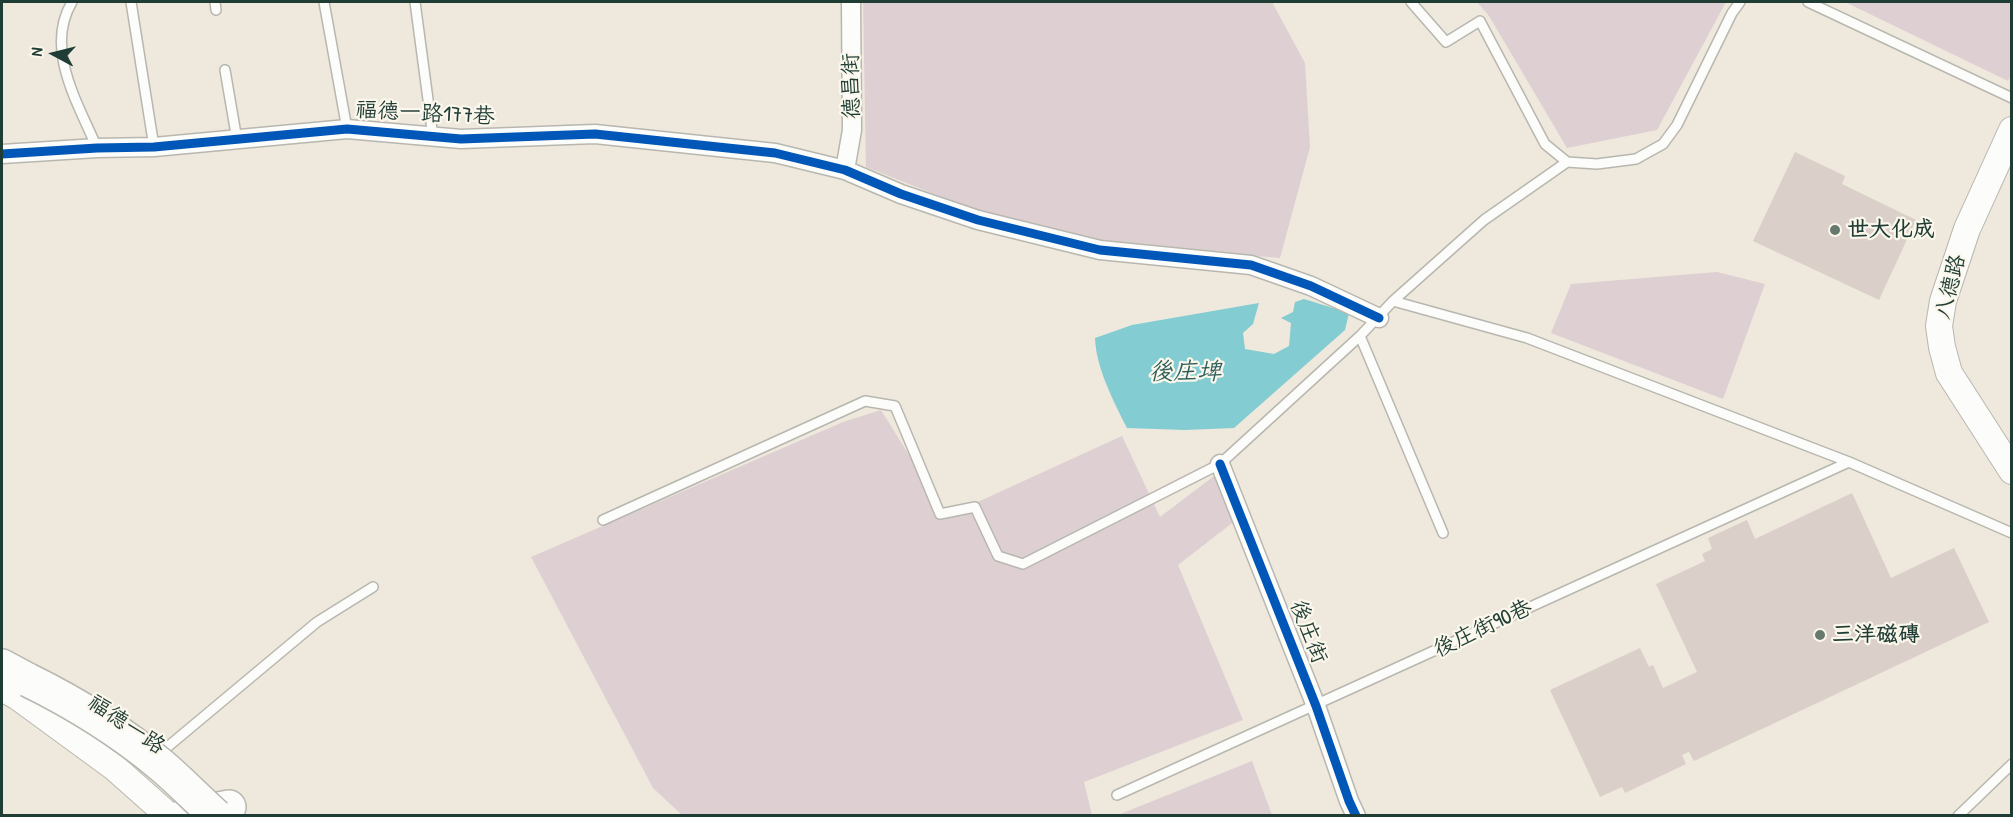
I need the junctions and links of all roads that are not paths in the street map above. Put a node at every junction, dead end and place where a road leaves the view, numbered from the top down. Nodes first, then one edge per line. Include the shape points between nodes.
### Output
1 (72, 2) edge
2 (131, 2) edge
3 (324, 2) edge
4 (415, 2) edge
5 (851, 2) edge
6 (1411, 2) edge
7 (1740, 2) edge
8 (1808, 2) edge
9 (225, 70) dead end
10 (2012, 98) edge
11 (347, 129) junction
12 (2012, 130) edge
13 (434, 137) junction
14 (237, 140) junction
15 (154, 147) junction
16 (97, 148) junction
17 (2, 154) edge
18 (1567, 162) junction
19 (2012, 164) edge
20 (845, 170) junction
21 (1393, 301) junction
22 (1379, 318) junction
23 (1360, 336) junction
24 (2012, 447) edge
25 (1849, 462) junction
26 (1220, 464) junction
27 (2012, 471) edge
28 (603, 520) dead end
29 (1443, 533) dead end
30 (2012, 533) edge
31 (373, 588) dead end
32 (2, 649) edge
33 (10, 678) edge
34 (1316, 706) junction
35 (173, 757) junction
36 (2012, 764) edge
37 (141, 792) junction
38 (1117, 795) dead end
39 (228, 813) edge
40 (169, 816) edge
41 (184, 816) edge
42 (194, 816) edge
43 (1356, 816) edge
44 (1958, 816) edge

1 - 16 lane via 60,42 67,78
2 - 15 lane
3 - 11 lane
4 - 13 lane
5 - 20 street, 德昌街 via 852,130
6 - 18 lane via 1446,42 1480,21 1545,144
7 - 18 lane via 1677,125 1663,144 1636,159 1597,164
8 - 10 lane
9 - 14 lane
11 - 13 street, 福德一路177巷
11 - 14 street, 福德一路177巷
12 - 27 main road, 八德路 via 1967,229 1942,301 1940,326 1949,373
13 - 20 street, 福德一路177巷 via 595,134 775,153
14 - 15 street, 福德一路177巷
15 - 16 street, 福德一路177巷
16 - 17 street, 福德一路177巷
18 - 21 lane via 1484,220
19 - 24 main road, 八德路 via 1975,247 1954,326 1961,361
20 - 22 street, 福德一路177巷 via 900,194 978,220 1100,250 1251,266 1311,286
21 - 22 lane
21 - 25 lane via 1527,338
22 - 23 lane
23 - 26 lane
23 - 29 lane
25 - 30 lane
25 - 34 lane, 後庄街90巷
26 - 28 lane via 1023,564 998,555 975,507 940,514 895,406 865,401
26 - 34 street, 後庄街
31 - 35 lane via 317,622
32 - 35 main road, 福德一路 via 136,726
33 - 37 main road, 福德一路 via 18,697 116,768
33 - 39 highway, bridge via 63,697
33 - 42 highway, bridge via 143,772
34 - 38 lane, 後庄街90巷
34 - 43 street, 後庄街
35 - 37 main road via 178,783 168,800 156,800
35 - 39 main road, 福德一路
36 - 44 lane
37 - 40 main road, 福德一路
39 - 41 highway

